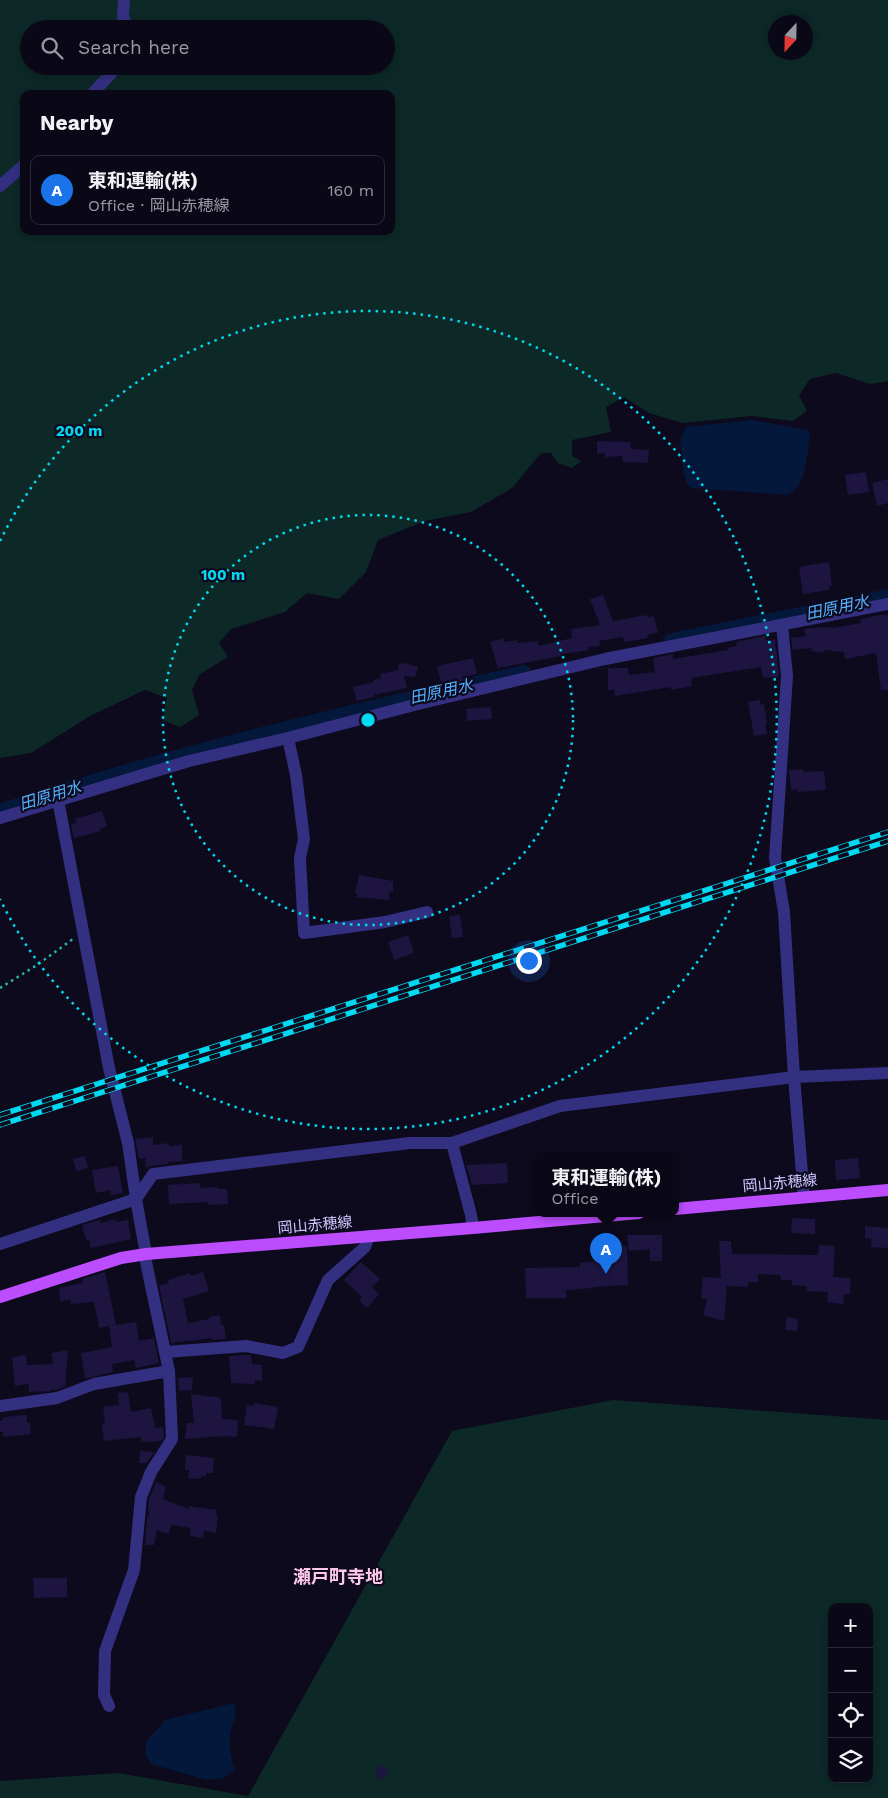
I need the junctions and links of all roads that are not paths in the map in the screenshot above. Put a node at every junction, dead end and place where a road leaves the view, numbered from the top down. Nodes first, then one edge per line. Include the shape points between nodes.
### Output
1 (124, 0) edge
2 (125, 20) edge
3 (110, 75) edge
4 (96, 90) edge
5 (20, 168) edge
6 (0, 186) edge
7 (888, 604) edge
8 (782, 625) junction
9 (288, 738) junction
10 (58, 800) junction
11 (0, 818) edge
12 (427, 912) dead end
13 (888, 1073) edge
14 (794, 1077) junction
15 (452, 1143) junction
16 (888, 1190) edge
17 (804, 1197) junction
18 (136, 1200) junction
19 (679, 1209) edge
20 (595, 1217) edge
21 (473, 1228) junction
22 (369, 1236) junction
23 (0, 1244) edge
24 (146, 1254) junction
25 (0, 1296) edge
26 (166, 1352) junction
27 (169, 1371) junction
28 (0, 1406) edge
29 (109, 1706) dead end

1 - 2 street
3 - 4 street
5 - 6 street
7 - 8 street
8 - 9 street via 605,659
8 - 14 street via 787,676 775,858 784,912
9 - 10 street via 189,761
9 - 12 street via 304,839 300,858 304,933 385,922
10 - 11 street
10 - 18 street via 109,1068 128,1143
13 - 14 street
14 - 15 street via 560,1106
14 - 17 street
15 - 18 street via 410,1143 153,1174
15 - 21 street
16 - 17 main road, 岡山赤穂線
17 - 19 main road, 岡山赤穂線
18 - 23 street
18 - 24 street
20 - 21 main road, 岡山赤穂線
21 - 22 main road, 岡山赤穂線
22 - 24 main road, 岡山赤穂線
22 - 26 street via 365,1247 328,1280 298,1347 283,1353 246,1346
24 - 25 main road, 岡山赤穂線 via 105,1263
24 - 26 street
26 - 27 street
27 - 28 street via 94,1384 57,1398
27 - 29 street via 172,1439 151,1472 141,1496 134,1570 105,1651 104,1695

